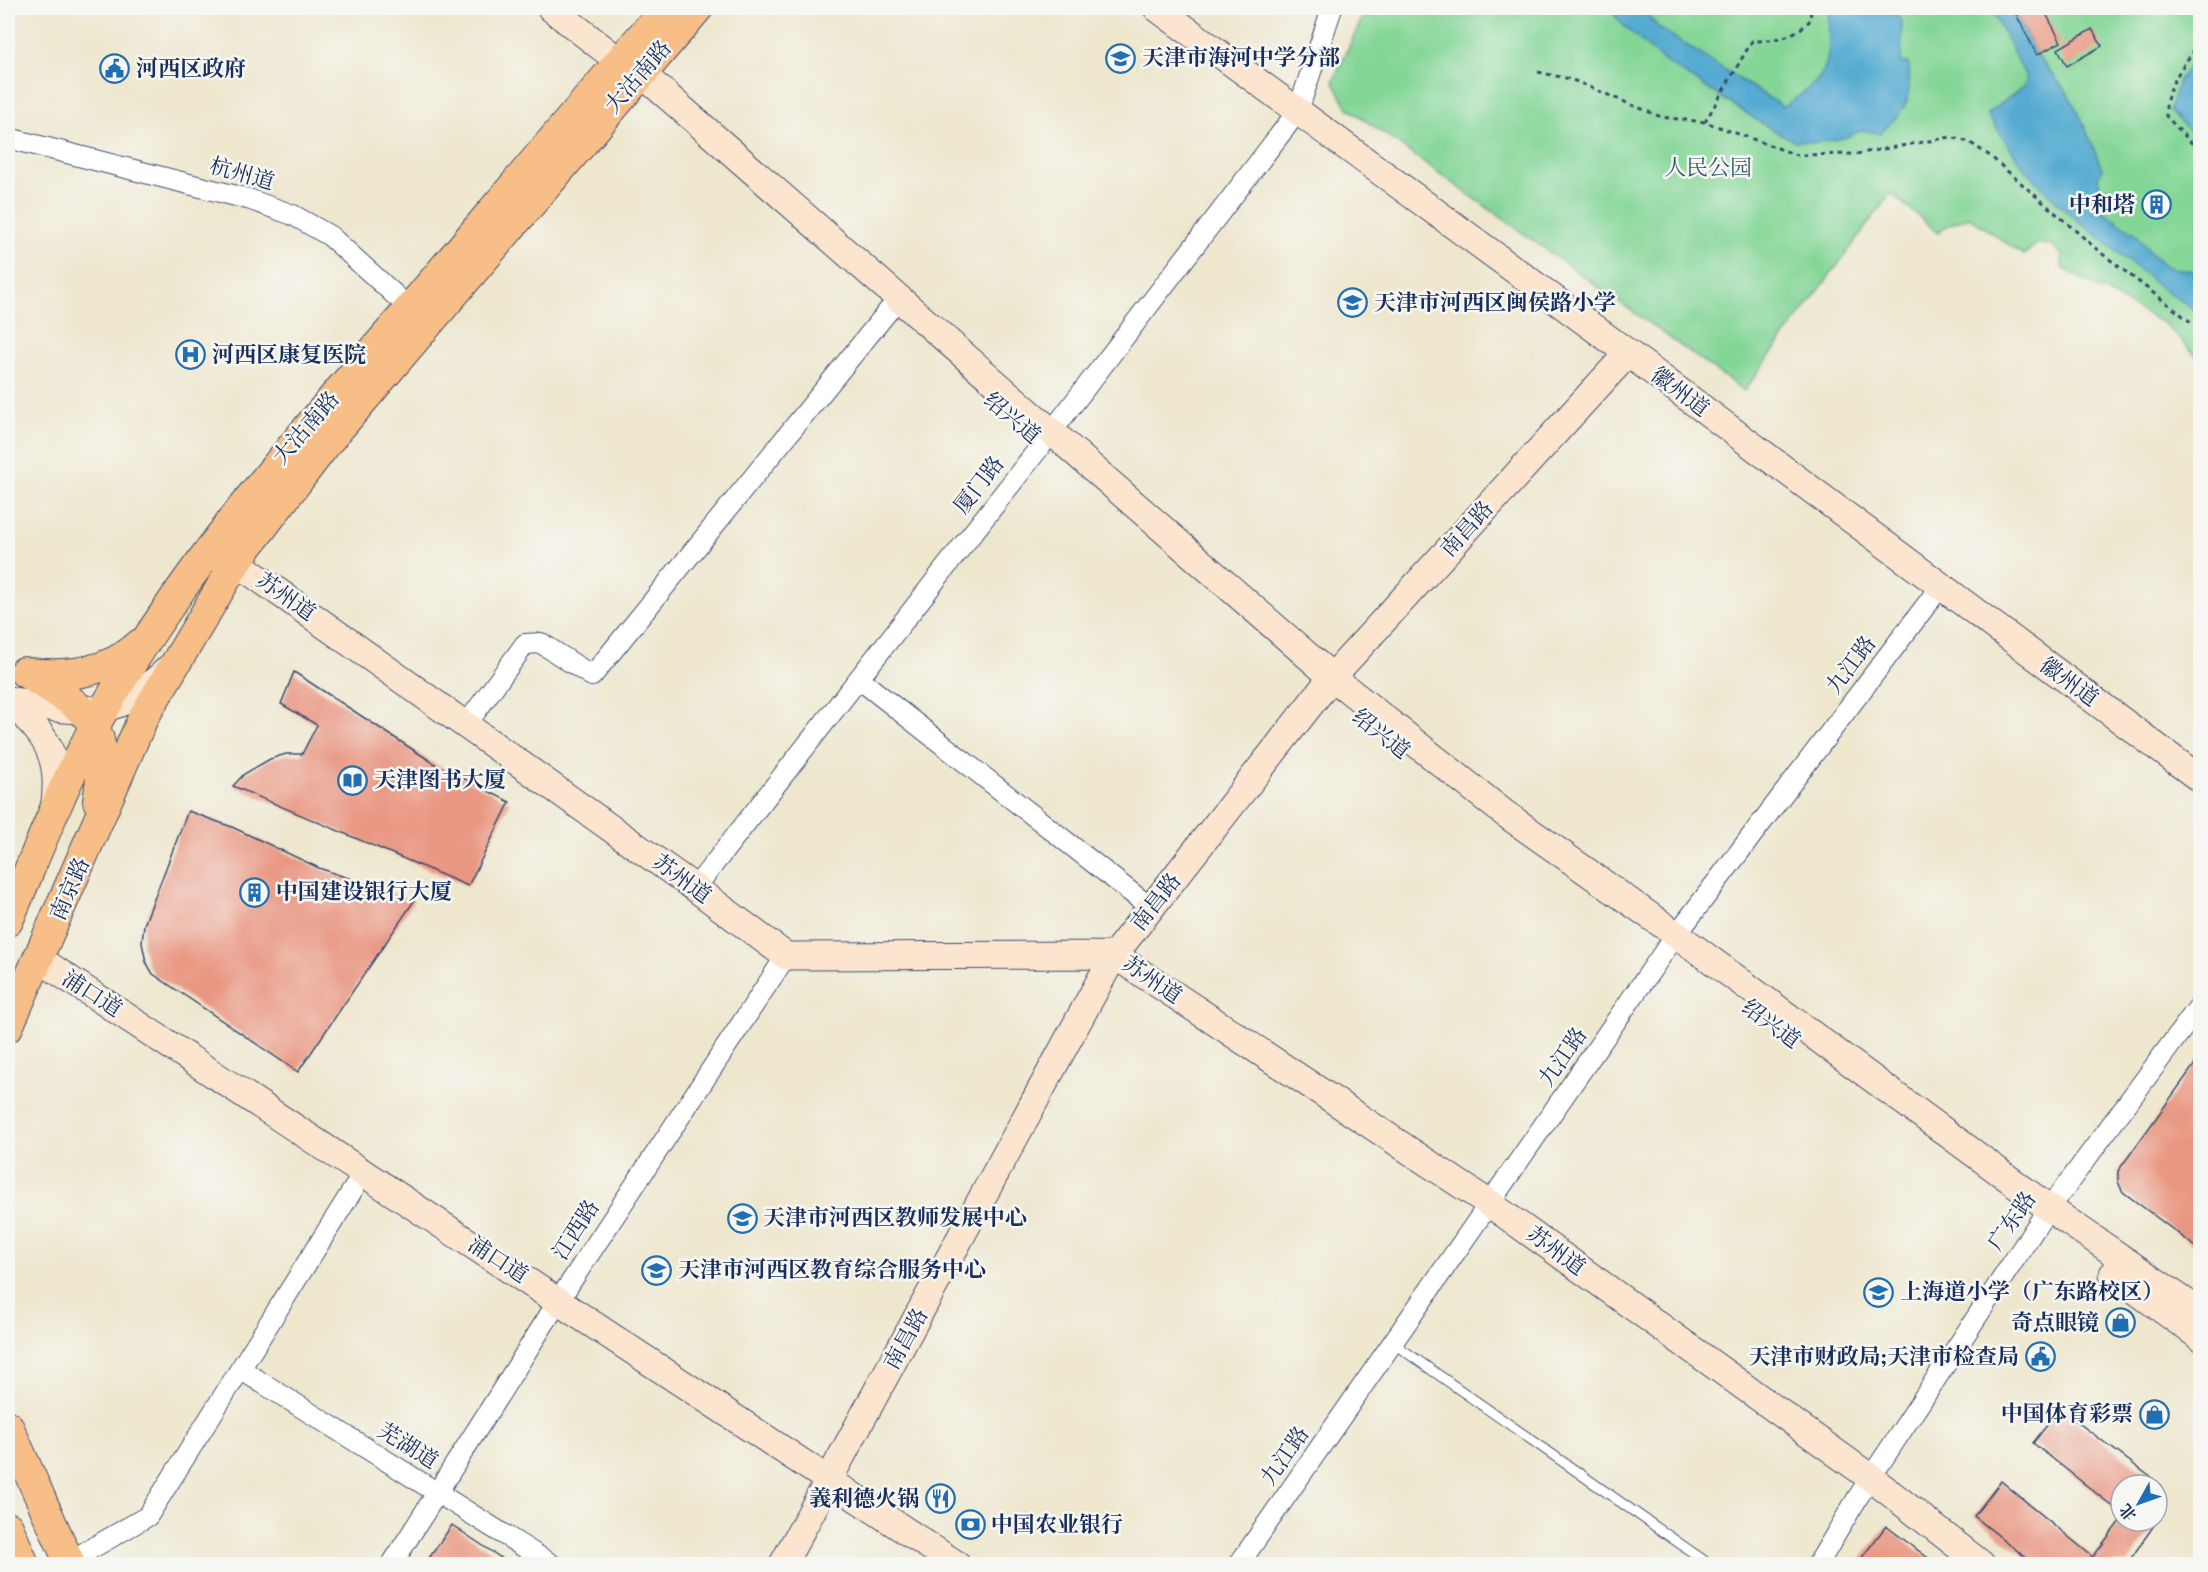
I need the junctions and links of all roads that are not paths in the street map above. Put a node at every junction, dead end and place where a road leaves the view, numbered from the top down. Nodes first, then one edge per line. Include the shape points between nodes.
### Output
1 (666, 8) edge
2 (698, 8) edge
3 (1157, 8) edge
4 (1332, 8) edge
5 (558, 10) edge
6 (631, 73) junction
7 (1298, 111) junction
8 (8, 138) edge
9 (888, 310) junction
10 (419, 316) junction
11 (1628, 353) junction
12 (1048, 437) junction
13 (236, 562) junction
14 (1940, 587) junction
15 (149, 637) junction
16 (175, 663) junction
17 (16, 669) edge
18 (859, 679) junction
19 (1327, 683) junction
20 (8, 700) edge
21 (100, 718) junction
22 (143, 718) junction
23 (466, 725) junction
24 (129, 749) junction
25 (2200, 779) edge
26 (52, 818) junction
27 (93, 836) junction
28 (695, 888) junction
29 (1151, 908) junction
30 (8, 921) edge
31 (1673, 940) junction
32 (1114, 955) junction
33 (786, 956) junction
34 (39, 959) junction
35 (2200, 1005) edge
36 (8, 1027) edge
37 (364, 1173) junction
38 (1490, 1204) junction
39 (2045, 1215) junction
40 (559, 1300) junction
41 (2200, 1312) edge
42 (2200, 1337) edge
43 (1393, 1343) junction
44 (240, 1369) junction
45 (8, 1426) edge
46 (1871, 1478) junction
47 (830, 1479) junction
48 (436, 1492) junction
49 (8, 1527) edge
50 (69, 1563) edge
51 (24, 1564) edge
52 (392, 1564) edge
53 (551, 1564) edge
54 (783, 1564) edge
55 (956, 1564) edge
56 (1239, 1564) edge
57 (1709, 1564) edge
58 (1818, 1564) edge
59 (1982, 1564) edge

1 - 6 main road, 大沽南路
2 - 6 main road, 大沽南路
3 - 7 street, 徽州道
4 - 7 street, 厦门路
5 - 6 street, 绍兴道
6 - 9 street, 绍兴道
6 - 10 main road, 大沽南路
6 - 12 street, 绍兴道
7 - 11 street, 徽州道
7 - 12 street, 厦门路
8 - 10 street, 杭州道 via 248,199 294,215 330,236
9 - 12 street, 绍兴道
9 - 23 street via 592,676 541,644 525,644
10 - 13 main road, 大沽南路
10 - 15 main road, 大沽南路 via 239,509
11 - 14 street, 徽州道
11 - 19 street, 南昌路
12 - 18 street, 厦门路
12 - 19 street, 绍兴道 via 1180,561
13 - 16 main road, 大沽南路
13 - 23 street, 苏州道
14 - 25 street, 徽州道
14 - 31 street, 九江路
15 - 17 main road via 123,657 95,669 64,675
15 - 21 main road, 大沽南路
16 - 21 street
16 - 22 main road, 大沽南路
17 - 21 main road
18 - 28 street, 厦门路
18 - 29 street
19 - 29 street, 南昌路
19 - 31 street, 绍兴道 via 1500,826
20 - 21 street
20 - 26 street via 48,743 55,770
21 - 22 street
21 - 24 street
21 - 26 main road, 南京路
21 - 27 main road via 102,767
22 - 24 main road, 南京路
23 - 28 street, 苏州道
24 - 27 main road, 南京路
26 - 30 main road, 南京路
27 - 34 main road, 南京路
28 - 33 street, 苏州道
29 - 32 street, 南昌路
31 - 38 street, 九江路
31 - 39 street, 绍兴道
32 - 33 street, 苏州道
32 - 38 street, 苏州道
32 - 47 street, 南昌路
33 - 40 street, 江西路
34 - 36 main road, 南京路
34 - 37 street, 浦口道
35 - 39 street, 广东路
37 - 40 street, 浦口道
37 - 44 street
38 - 43 street, 九江路
38 - 46 street, 苏州道
39 - 41 street, 绍兴道
39 - 42 street, 绍兴道
39 - 46 street, 广东路
40 - 47 street, 浦口道
40 - 48 street, 江西路
43 - 56 street, 九江路
43 - 57 lane
44 - 48 street, 芜湖道
44 - 50 street via 148,1516
45 - 50 main road
46 - 58 street, 广东路
46 - 59 street, 苏州道
47 - 54 street, 南昌路
47 - 55 street, 浦口道
48 - 52 street, 江西路
48 - 53 street, 芜湖道
49 - 51 main road

